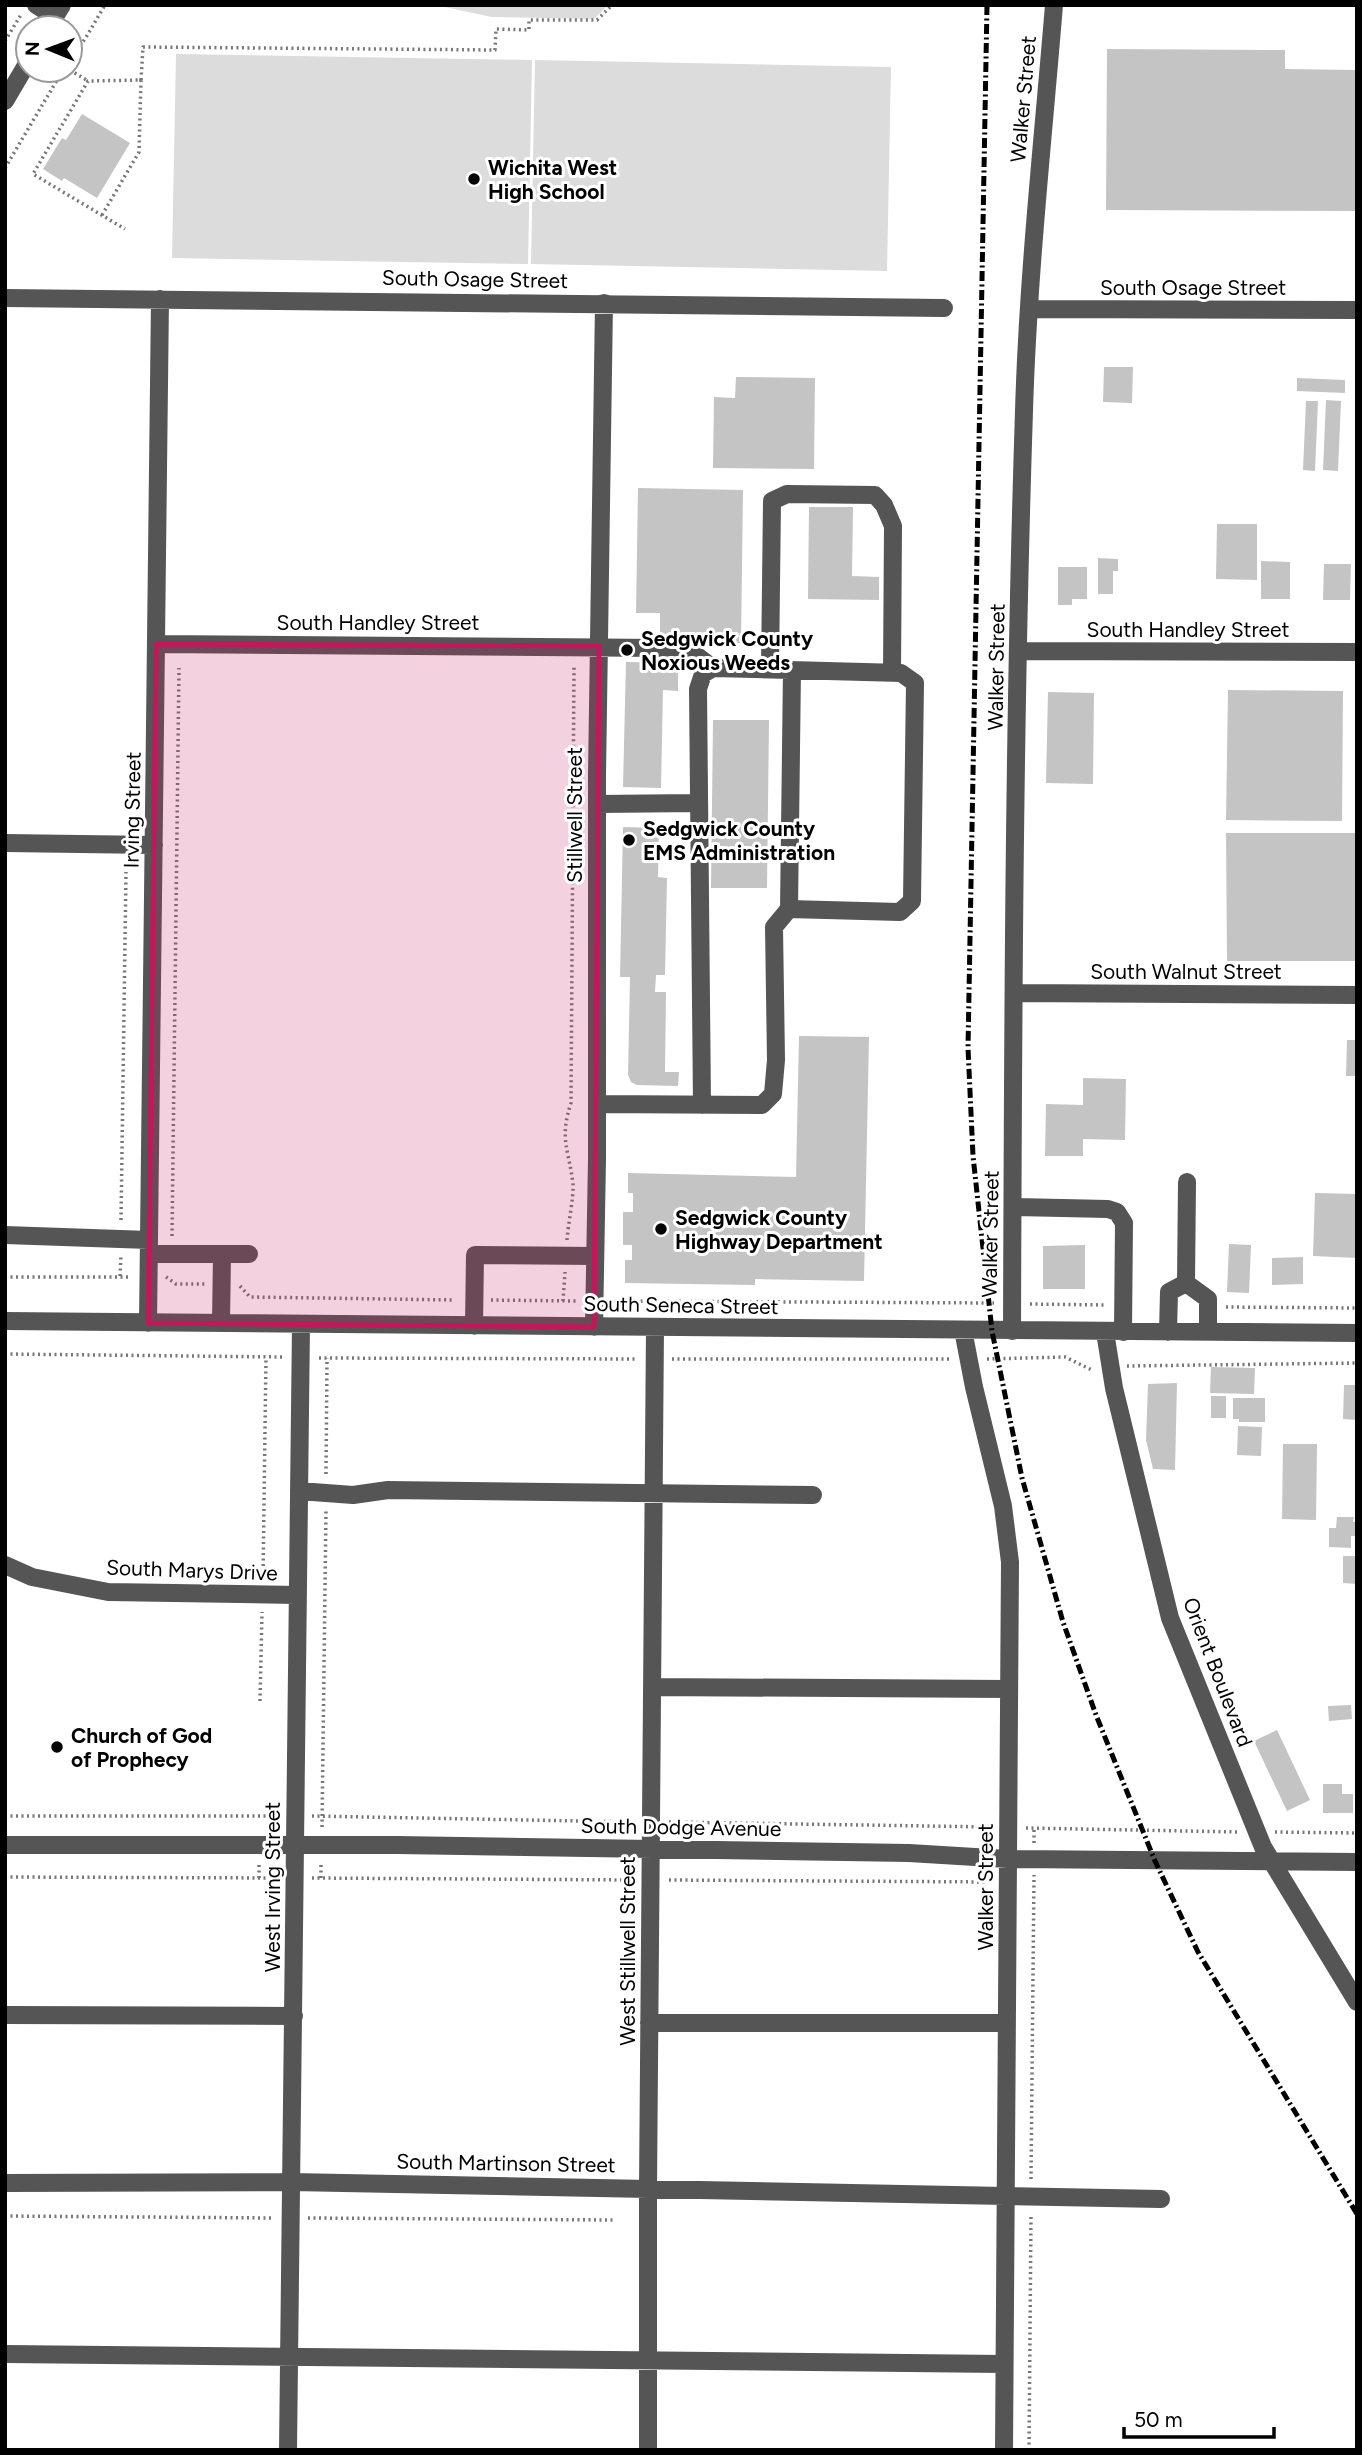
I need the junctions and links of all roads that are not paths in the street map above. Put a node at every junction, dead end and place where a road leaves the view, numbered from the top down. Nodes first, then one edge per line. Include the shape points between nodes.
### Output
1 (1055, 5) edge
2 (15, 84) edge
3 (5, 101) edge
4 (5, 298) edge
5 (160, 299) junction
6 (604, 303) junction
7 (944, 308) dead end
8 (1029, 309) junction
9 (1357, 310) edge
10 (156, 644) junction
11 (599, 646) junction
12 (1019, 651) junction
13 (1357, 652) edge
14 (713, 668) junction
15 (770, 670) junction
16 (792, 670) junction
17 (892, 672) junction
18 (699, 803) junction
19 (597, 804) junction
20 (5, 844) edge
21 (154, 845) junction
22 (789, 909) junction
23 (1015, 993) junction
24 (1357, 995) edge
25 (597, 1104) junction
26 (702, 1105) junction
27 (1187, 1182) dead end
28 (1013, 1207) junction
29 (5, 1235) edge
30 (149, 1247) junction
31 (222, 1254) junction
32 (249, 1254) dead end
33 (595, 1256) junction
34 (1186, 1283) junction
35 (5, 1321) edge
36 (148, 1323) junction
37 (222, 1323) junction
38 (301, 1324) junction
39 (474, 1326) junction
40 (594, 1327) junction
41 (654, 1327) junction
42 (963, 1330) junction
43 (1012, 1331) junction
44 (1105, 1332) junction
45 (1123, 1332) junction
46 (1168, 1332) junction
47 (1208, 1332) junction
48 (1357, 1333) edge
49 (299, 1490) junction
50 (653, 1493) junction
51 (813, 1495) dead end
52 (5, 1565) edge
53 (297, 1595) junction
54 (652, 1687) junction
55 (1009, 1689) junction
56 (5, 1844) edge
57 (296, 1844) junction
58 (650, 1849) junction
59 (1008, 1859) junction
60 (1271, 1861) junction
61 (1357, 1862) edge
62 (1357, 2002) edge
63 (5, 2015) edge
64 (294, 2016) junction
65 (649, 2023) junction
66 (1007, 2023) junction
67 (292, 2182) junction
68 (5, 2183) edge
69 (648, 2188) junction
70 (1006, 2196) junction
71 (1161, 2199) dead end
72 (5, 2354) edge
73 (290, 2356) junction
74 (649, 2360) junction
75 (1004, 2364) junction
76 (288, 2450) edge
77 (648, 2450) edge
78 (1004, 2450) edge

1 - 8 street, Walker Street
2 - 3 street
4 - 5 street, South Osage Street
5 - 6 street, South Osage Street
5 - 10 street, Irving Street
6 - 7 street, South Osage Street
6 - 11 street, Stillwell Street
8 - 9 street, South Osage Street
8 - 12 street, Walker Street
10 - 11 street, South Handley Street
10 - 21 street, Irving Street
11 - 14 street, South Handley Street via 693,653
11 - 19 street, Stillwell Street
12 - 13 street, South Handley Street
12 - 23 street, Walker Street
14 - 15 street
14 - 18 street via 703,674 698,689
15 - 16 street
15 - 17 street via 772,501 787,494 875,495 893,526
16 - 17 street
16 - 22 street
17 - 22 street via 915,683 912,901 900,912
18 - 19 street
18 - 26 street
19 - 25 street, Stillwell Street
20 - 21 street
21 - 30 street, Irving Street
22 - 26 street via 774,927 774,1094 762,1105
23 - 24 street, South Walnut Street
23 - 28 street, Walker Street
25 - 26 street
25 - 33 street, Stillwell Street
27 - 34 street
28 - 43 street, Walker Street
28 - 45 street via 1117,1212 1124,1223
29 - 30 street via 121,1239
30 - 31 street via 172,1254
30 - 36 street, Irving Street
31 - 32 street
31 - 37 street
33 - 39 street via 475,1255
33 - 40 street, Stillwell Street
34 - 46 street via 1168,1292
34 - 47 street via 1208,1298
35 - 36 street, South Seneca Street
36 - 37 street, South Seneca Street
37 - 38 street, South Seneca Street
38 - 39 street, South Seneca Street
38 - 49 street, West Irving Street
39 - 40 street, South Seneca Street
40 - 41 street, South Seneca Street
41 - 42 street, South Seneca Street
41 - 50 street, West Stillwell Street
42 - 43 street, South Seneca Street
42 - 55 street, Walker Street via 1003,1506 1010,1562
43 - 44 street, South Seneca Street
44 - 45 street, South Seneca Street
44 - 60 street, Orient Boulevard via 1170,1618
45 - 46 street, South Seneca Street
46 - 47 street, South Seneca Street
47 - 48 street, South Seneca Street
49 - 50 street via 353,1495 388,1490
49 - 53 street, West Irving Street
50 - 51 street
50 - 54 street, West Stillwell Street
52 - 53 street, South Marys Drive via 32,1577 108,1592
53 - 57 street, West Irving Street
54 - 55 street
54 - 58 street, West Stillwell Street
55 - 59 street, Walker Street
56 - 57 street, South Dodge Avenue
57 - 58 street, South Dodge Avenue
57 - 64 street, West Irving Street
58 - 59 street, South Dodge Avenue
58 - 65 street, West Stillwell Street
59 - 60 street, South Dodge Avenue
59 - 66 street, Walker Street
60 - 61 street, South Dodge Avenue
60 - 62 street, Orient Boulevard
63 - 64 street
64 - 67 street, West Irving Street
65 - 66 street
65 - 69 street, West Stillwell Street
66 - 70 street, Walker Street
67 - 68 street, South Martinson Street
67 - 69 street, South Martinson Street
67 - 73 street, West Irving Street
69 - 70 street, South Martinson Street
69 - 74 street, West Stillwell Street
70 - 71 street, South Martinson Street
70 - 75 street, Walker Street
72 - 73 street
73 - 74 street
73 - 76 street, West Irving Street
74 - 75 street
74 - 77 street, West Stillwell Street
75 - 78 street, Walker Street

